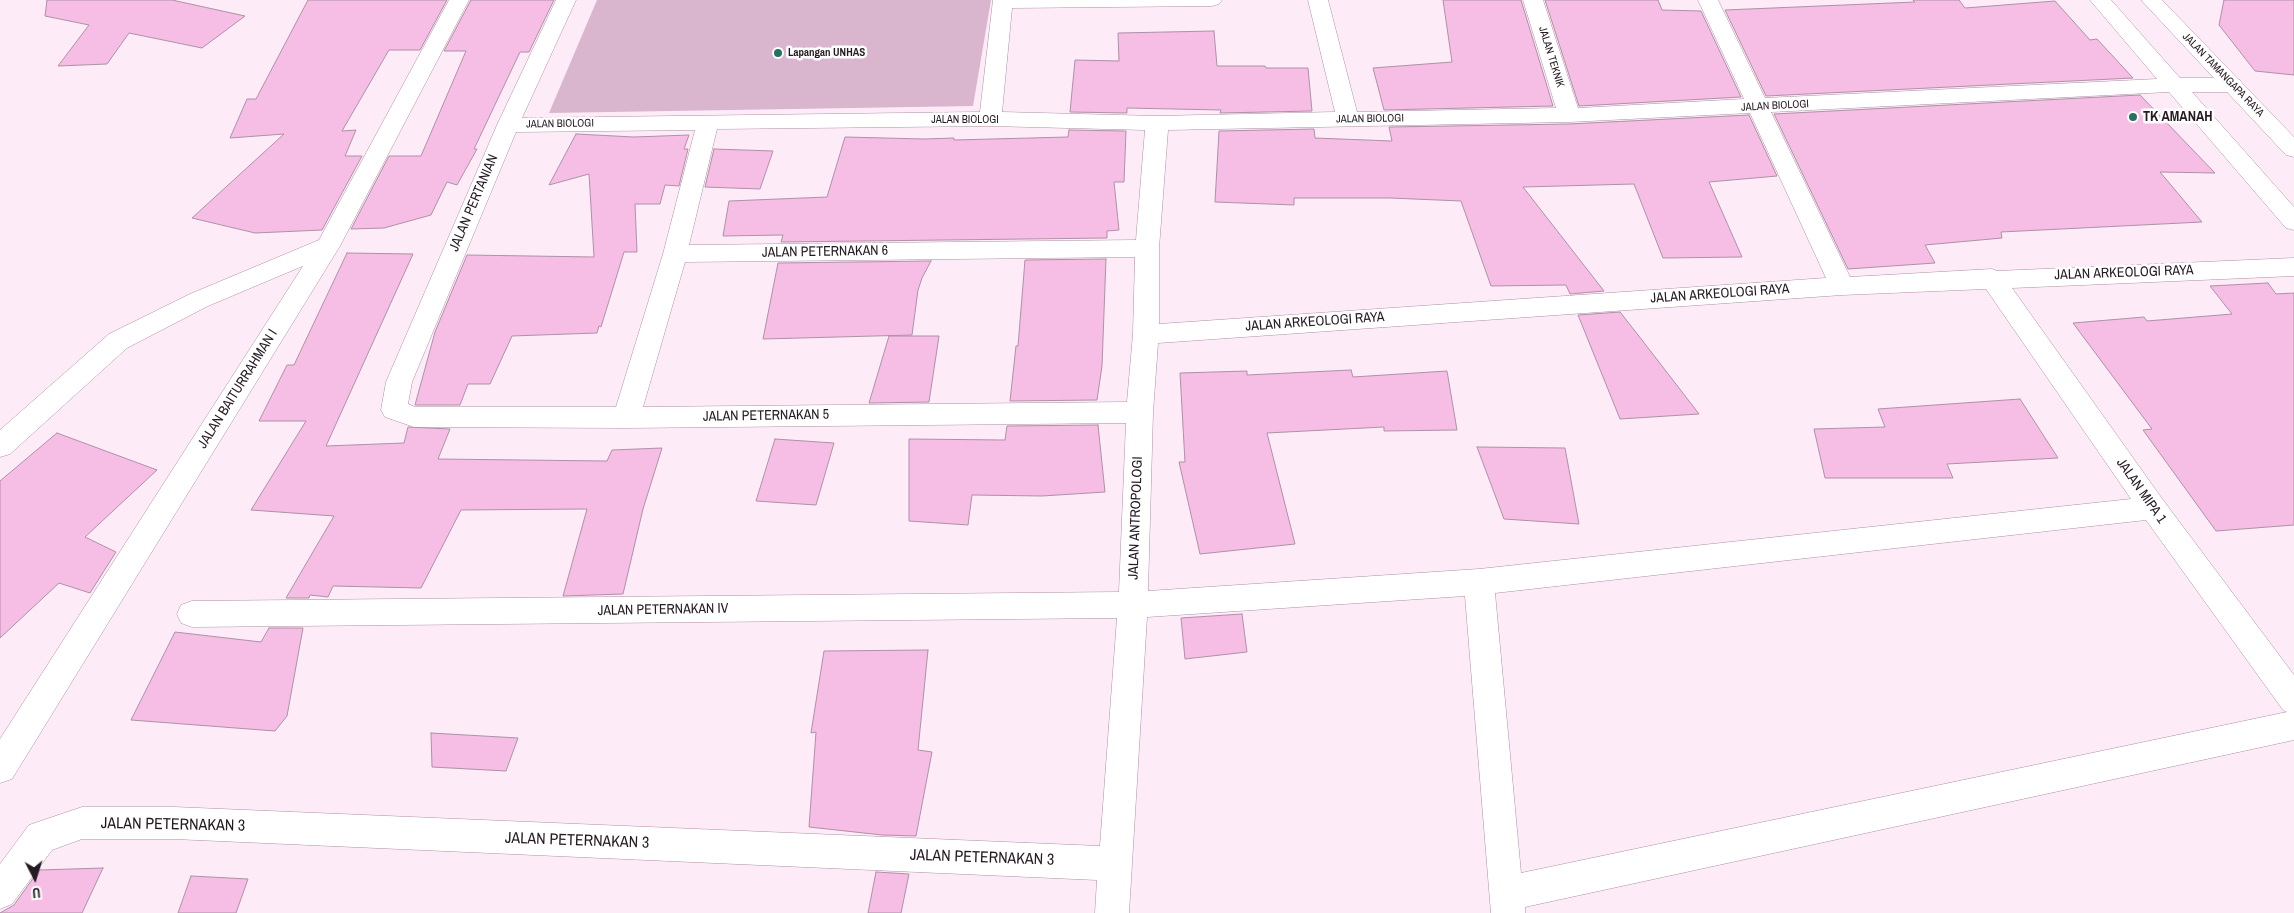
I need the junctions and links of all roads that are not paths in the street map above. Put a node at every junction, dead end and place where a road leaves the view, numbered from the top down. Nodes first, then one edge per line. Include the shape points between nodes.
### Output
1 (459, 0) edge
2 (566, 0) edge
3 (1154, 0) edge
4 (1212, 0) edge
5 (1318, 0) edge
6 (1533, 0) edge
7 (1708, 0) edge
8 (2100, 0) edge
9 (2151, 0) edge
10 (1003, 1) edge
11 (2232, 85) junction
12 (2176, 86) junction
13 (1757, 107) junction
14 (1569, 115) junction
15 (990, 120) junction
16 (1348, 120) junction
17 (708, 123) junction
18 (1157, 123) junction
19 (508, 125) junction
20 (2294, 150) edge
21 (2294, 222) edge
22 (328, 246) junction
23 (1147, 248) junction
24 (675, 254) junction
25 (2294, 267) edge
26 (1992, 278) junction
27 (1842, 286) junction
28 (1146, 334) junction
29 (394, 410) joint
30 (1140, 412) junction
31 (626, 418) junction
32 (0, 446) edge
33 (2153, 508) junction
34 (1479, 582) junction
35 (1133, 605) junction
36 (192, 614) dead end
37 (2294, 700) edge
38 (2294, 725) edge
39 (0, 768) edge
40 (1116, 864) junction
41 (0, 892) edge
42 (1507, 904) edge
43 (1112, 913) edge

1 - 22 street, JALAN BAITURRAHMAN I
2 - 19 street, JALAN PERTANIAN
3 - 4 street
3 - 10 street
5 - 16 street
6 - 14 street, JALAN TEKNIK
7 - 13 street
8 - 12 street
9 - 11 street, JALAN TAMANGAPA RAYA
10 - 15 street
11 - 12 street, JALAN BIOLOGI
11 - 20 street, JALAN TAMANGAPA RAYA
12 - 13 street, JALAN BIOLOGI
12 - 21 street
13 - 14 street, JALAN BIOLOGI
13 - 27 street
14 - 16 street, JALAN BIOLOGI
15 - 17 street, JALAN BIOLOGI
15 - 18 street, JALAN BIOLOGI
16 - 18 street, JALAN BIOLOGI
17 - 19 street, JALAN BIOLOGI
17 - 24 street
18 - 23 street, JALAN ANTROPOLOGI
19 - 29 street, JALAN PERTANIAN via 398,382
22 - 32 street via 199,300 118,341
22 - 39 street, JALAN BAITURRAHMAN I
23 - 24 street, JALAN PETERNAKAN 6
23 - 28 street, JALAN ANTROPOLOGI
24 - 31 street
25 - 26 street, JALAN ARKEOLOGI RAYA
26 - 27 street, JALAN ARKEOLOGI RAYA
26 - 33 street, JALAN MIPA 1
27 - 28 street, JALAN ARKEOLOGI RAYA
28 - 30 street, JALAN ANTROPOLOGI
29 - 31 street, JALAN PETERNAKAN 5 via 414,417
30 - 31 street, JALAN PETERNAKAN 5
30 - 35 street, JALAN ANTROPOLOGI
33 - 34 street, JALAN PETERNAKAN IV
33 - 37 street, JALAN MIPA 1
34 - 35 street, JALAN PETERNAKAN IV
34 - 42 street
35 - 36 street, JALAN PETERNAKAN IV
35 - 40 street, JALAN ANTROPOLOGI
38 - 42 street
40 - 41 street, JALAN PETERNAKAN 3 via 164,823 82,823 41,837
40 - 43 street, JALAN ANTROPOLOGI

